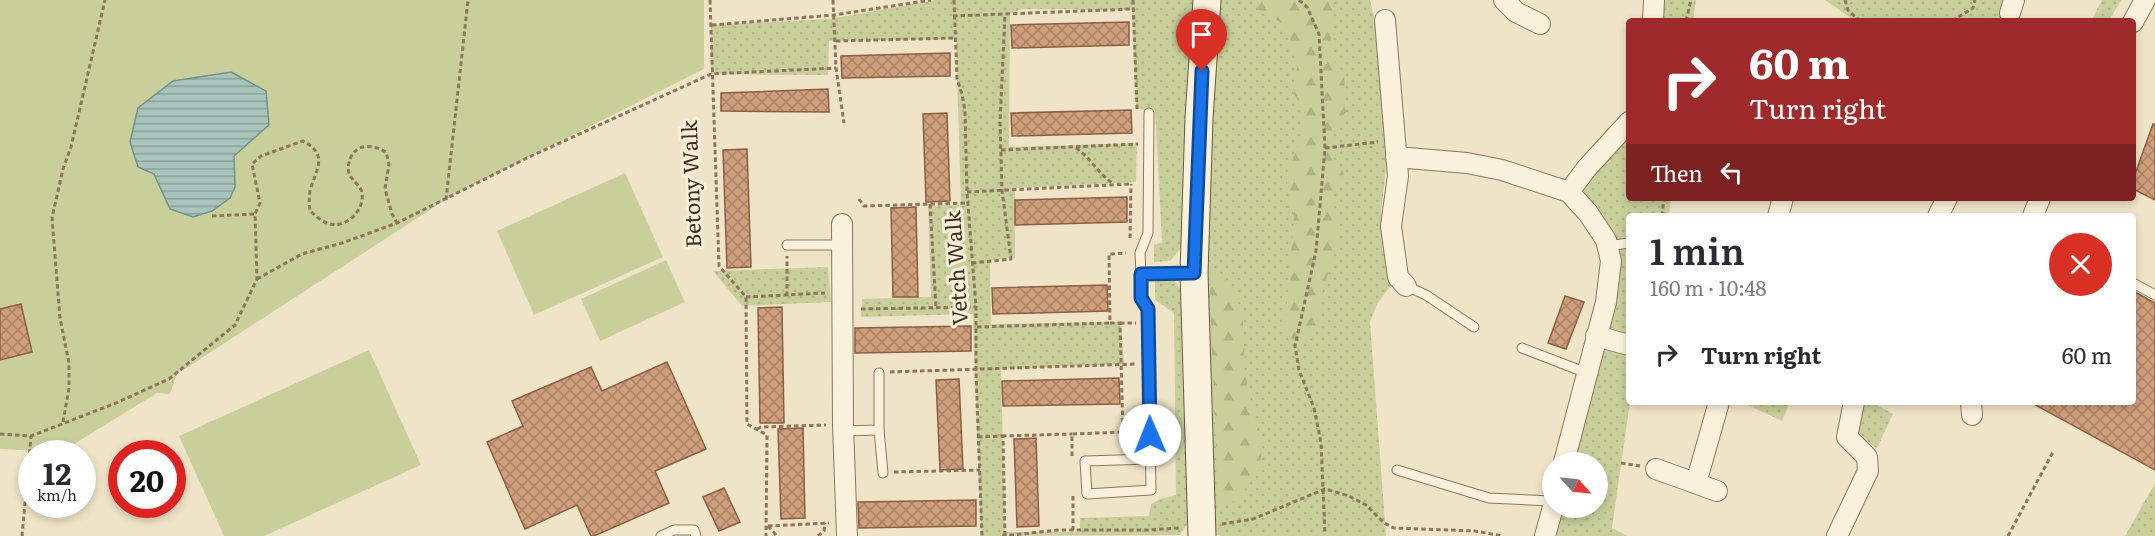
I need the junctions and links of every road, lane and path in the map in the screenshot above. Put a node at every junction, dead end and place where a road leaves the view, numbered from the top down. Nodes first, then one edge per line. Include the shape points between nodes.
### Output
1 (105, 0) edge
2 (468, 0) edge
3 (710, 0) edge
4 (833, 0) edge
5 (931, 0) edge
6 (954, 0) edge
7 (1133, 0) edge
8 (1207, 0) edge
9 (1299, 0) edge
10 (1504, 0) edge
11 (1654, 0) edge
12 (1691, 0) edge
13 (1845, 0) edge
14 (1975, 0) edge
15 (2145, 0) edge
16 (1133, 9) junction
17 (1005, 14) junction
18 (834, 15) junction
19 (953, 16) junction
20 (1653, 18) edge
21 (1687, 18) edge
22 (1857, 18) edge
23 (1957, 18) edge
24 (2135, 18) edge
25 (1385, 20) dead end
26 (1540, 24) dead end
27 (711, 25) junction
28 (955, 38) junction
29 (836, 41) junction
30 (836, 68) junction
31 (711, 74) junction
32 (1149, 113) joint
33 (844, 123) dead end
34 (1626, 125) edge
35 (1149, 144) junction
36 (1075, 147) junction
37 (1324, 148) junction
38 (1395, 148) junction
39 (1001, 150) junction
40 (1131, 184) junction
41 (1148, 184) junction
42 (1116, 185) junction
43 (1002, 190) junction
44 (967, 192) junction
45 (1569, 192) junction
46 (860, 199) dead end
47 (446, 200) junction
48 (968, 203) junction
49 (930, 204) junction
50 (255, 214) junction
51 (212, 216) dead end
52 (397, 223) junction
53 (842, 224) dead end
54 (1130, 241) dead end
55 (1626, 243) edge
56 (787, 245) joint
57 (841, 245) junction
58 (1607, 246) junction
59 (1130, 253) dead end
60 (972, 263) junction
61 (1194, 273) junction
62 (1141, 274) junction
63 (257, 279) junction
64 (2136, 285) edge
65 (1406, 286) joint
66 (2155, 295) edge
67 (787, 296) junction
68 (746, 297) junction
69 (843, 301) junction
70 (976, 307) junction
71 (936, 308) junction
72 (1110, 323) junction
73 (976, 327) junction
74 (1474, 327) dead end
75 (1596, 336) junction
76 (1626, 344) edge
77 (1522, 348) dead end
78 (1149, 363) junction
79 (1120, 364) junction
80 (976, 369) junction
81 (879, 373) joint
82 (1587, 373) junction
83 (1718, 405) edge
84 (1853, 405) edge
85 (63, 422) junction
86 (843, 428) junction
87 (757, 429) junction
88 (879, 430) junction
89 (0, 434) edge
90 (1072, 434) junction
91 (31, 436) junction
92 (997, 436) junction
93 (978, 437) junction
94 (1567, 452) edge
95 (2053, 452) dead end
96 (1072, 458) dead end
97 (1151, 459) junction
98 (1656, 469) dead end
99 (980, 470) junction
100 (1396, 470) dead end
101 (883, 472) joint
102 (1696, 483) junction
103 (1325, 489) junction
104 (1717, 491) dead end
105 (1073, 493) dead end
106 (1542, 501) edge
107 (1550, 518) edge
108 (825, 523) junction
109 (768, 526) junction
110 (847, 529) edge
111 (1073, 530) junction
112 (1201, 531) edge
113 (1325, 533) dead end
114 (22, 536) edge
115 (661, 536) edge
116 (696, 536) edge
117 (766, 536) edge
118 (777, 536) edge
119 (818, 536) edge
120 (982, 536) edge
121 (1003, 536) edge
122 (1503, 536) edge
123 (1545, 536) edge
124 (1837, 536) edge
125 (2008, 536) edge

1 - 85 path via 52,218 60,318 69,363
2 - 47 path
3 - 27 path, Betony Walk
4 - 18 path
5 - 18 path
6 - 19 path, Vetch Walk
7 - 16 path
8 - 61 street
9 - 37 path via 1307,7 1319,34
10 - 26 street via 1516,12
11 - 20 street
12 - 21 path
13 - 22 path
14 - 23 path via 1973,8
15 - 24 street
16 - 17 path
16 - 32 path via 1137,111
17 - 19 path
17 - 39 path
18 - 27 path
18 - 29 path
19 - 28 path, Vetch Walk
25 - 38 street
27 - 31 path, Betony Walk
28 - 29 path
28 - 44 path, Vetch Walk via 957,79 964,111
29 - 30 path
30 - 31 path
30 - 33 path
31 - 47 path via 529,157
31 - 68 path, Betony Walk via 719,266
32 - 35 lane
34 - 45 street
35 - 36 path
35 - 41 lane
36 - 39 path
36 - 42 path
37 - 38 path
37 - 103 path via 1316,251 1296,346 1299,370 1314,408
38 - 45 street via 1503,170
38 - 65 street via 1398,176 1391,226 1398,277
39 - 43 path
40 - 41 path
40 - 42 path
40 - 54 path
41 - 62 lane via 1148,233 1140,253
42 - 43 path
43 - 44 path
43 - 60 path via 1011,259
44 - 48 path, Vetch Walk
45 - 58 street via 1588,213
46 - 49 path via 864,206
47 - 52 path
48 - 49 path
48 - 60 path, Vetch Walk
49 - 71 path
50 - 51 path
50 - 52 path via 260,203 252,164 261,156 303,141 316,152 319,168 309,201 310,211 318,218 341,225 352,219 362,190 349,174 348,165 352,153 364,146 375,146 386,152 389,164 385,189
50 - 63 path
52 - 63 path via 302,254
53 - 57 street
55 - 58 lane
56 - 57 lane
56 - 67 path
57 - 69 street
58 - 75 street via 1611,261 1606,302
59 - 72 path via 1109,255
60 - 70 path, Vetch Walk
61 - 62 lane
61 - 112 street
62 - 78 lane via 1141,298 1148,309
63 - 85 path via 235,325 169,379
64 - 66 lane
65 - 74 lane
67 - 68 path
67 - 69 path
68 - 87 path via 747,424
69 - 71 path
69 - 86 street
70 - 71 path
70 - 73 path, Vetch Walk
72 - 73 path
72 - 79 path via 1120,323
73 - 80 path, Vetch Walk
75 - 76 street
75 - 82 street
77 - 82 lane
78 - 79 path
78 - 97 lane
79 - 80 path
79 - 90 path via 1123,432
80 - 81 path
80 - 93 path, Vetch Walk
81 - 88 lane
82 - 94 street
83 - 102 street
84 - 124 street via 1847,437 1867,457 1868,471
85 - 91 path
86 - 87 path
86 - 88 lane
86 - 110 street
87 - 109 path via 767,435
88 - 101 lane
89 - 91 path
90 - 92 path
90 - 96 path
91 - 114 path
92 - 93 path
92 - 121 path via 1003,436
93 - 99 path, Vetch Walk
95 - 125 path
97 - 97 lane via 1151,490 1087,494 1085,461
98 - 102 street
99 - 101 path
99 - 120 path, Vetch Walk
100 - 106 lane via 1489,498
102 - 104 street
103 - 112 path via 1253,519
103 - 113 path
103 - 122 path via 1366,505 1394,528
105 - 111 path
107 - 123 street
108 - 109 path
108 - 110 path
108 - 119 path
109 - 117 path
109 - 118 path
111 - 112 path
111 - 121 path
115 - 116 lane via 674,530 694,530

